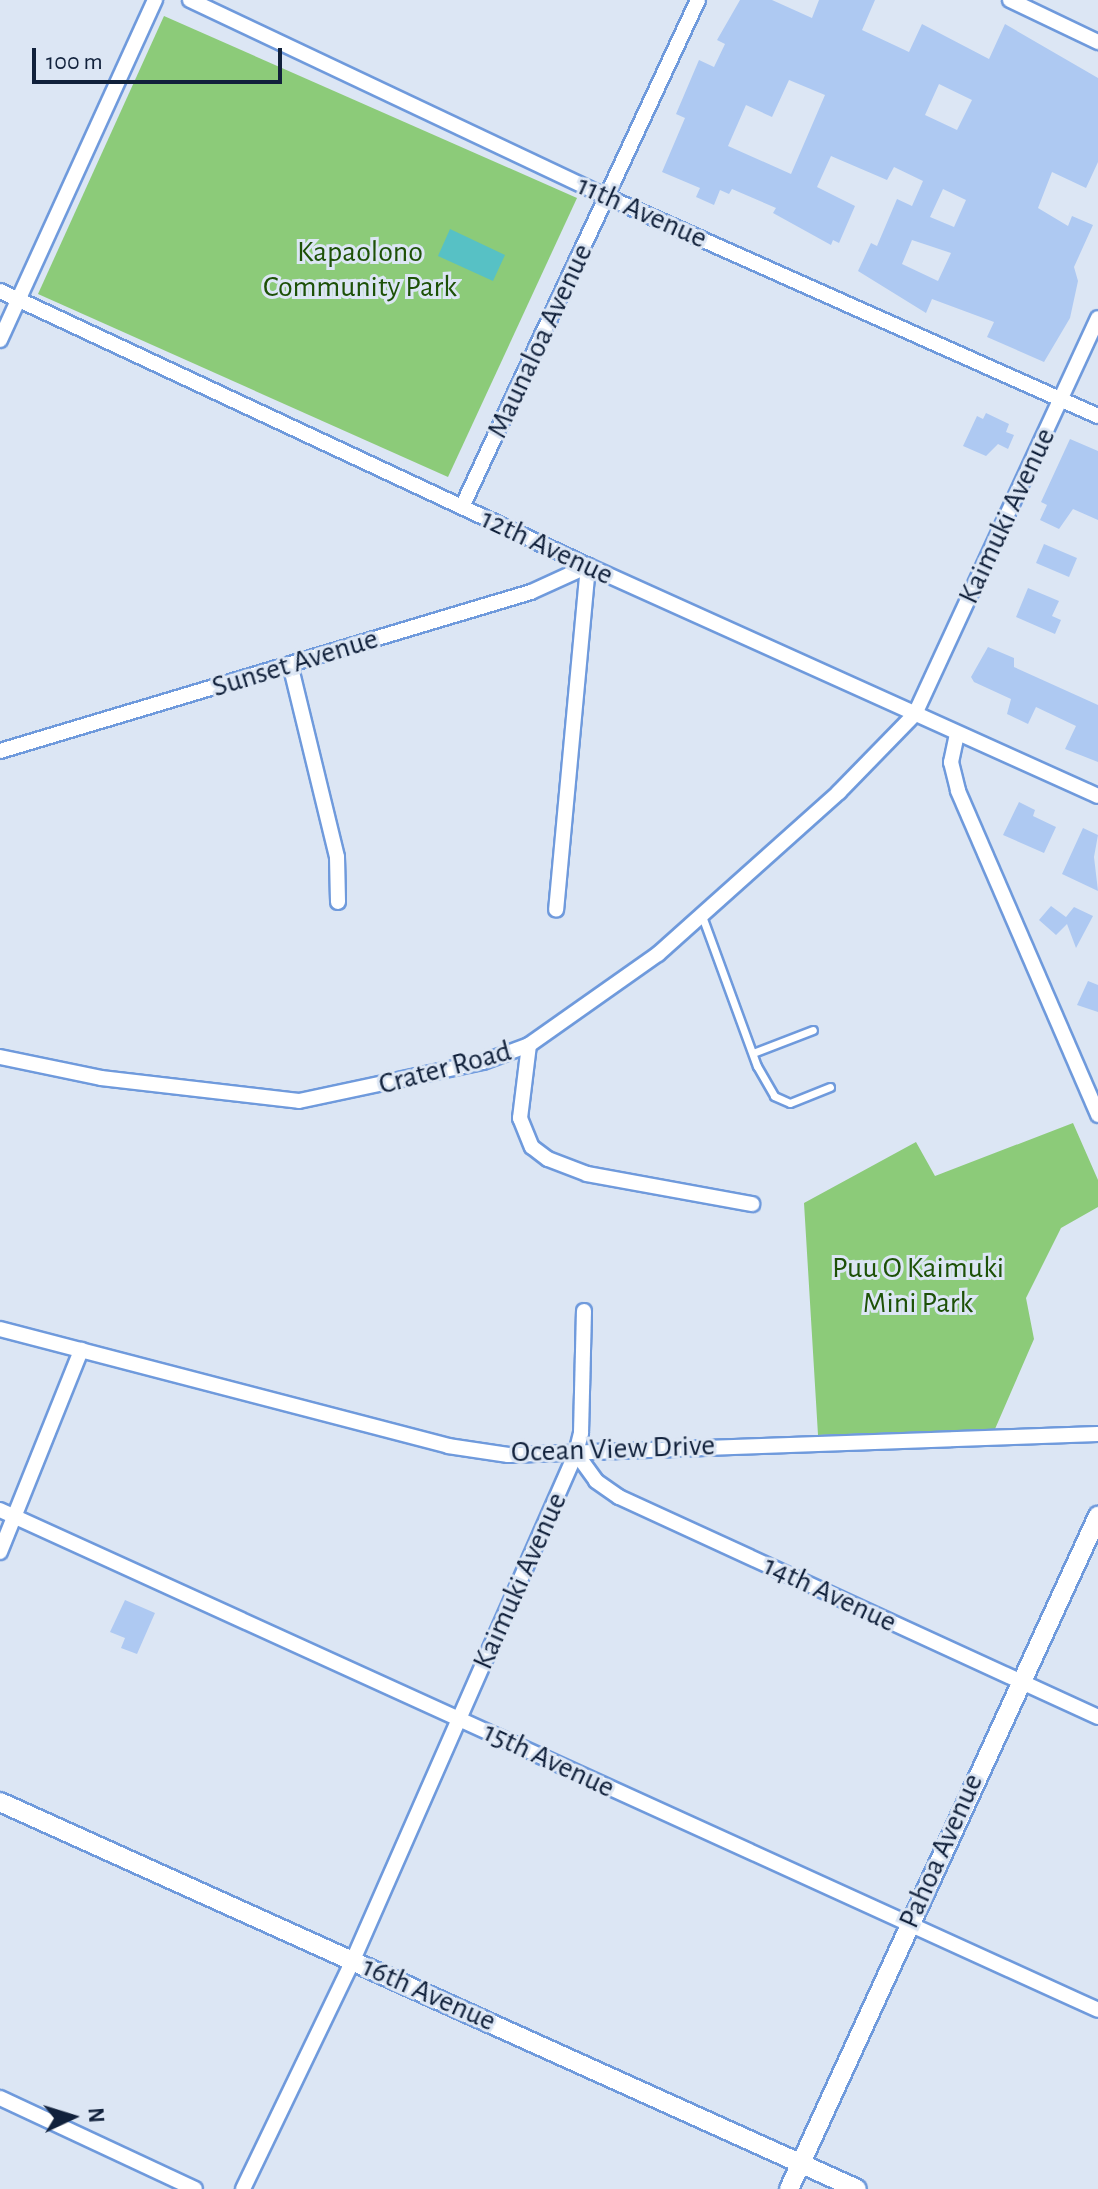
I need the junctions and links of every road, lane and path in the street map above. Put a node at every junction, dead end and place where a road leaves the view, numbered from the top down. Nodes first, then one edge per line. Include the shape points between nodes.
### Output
1 (155, 0) edge
2 (190, 0) edge
3 (698, 0) edge
4 (1010, 0) edge
5 (1098, 42) edge
6 (607, 197) junction
7 (0, 291) edge
8 (19, 300) junction
9 (1098, 318) edge
10 (0, 340) edge
11 (1061, 399) junction
12 (1098, 416) edge
13 (462, 507) junction
14 (588, 566) junction
15 (290, 664) junction
16 (915, 714) junction
17 (957, 734) junction
18 (0, 751) edge
19 (1098, 796) edge
20 (338, 902) dead end
21 (556, 910) dead end
22 (702, 916) junction
23 (813, 1030) dead end
24 (529, 1045) junction
25 (753, 1053) junction
26 (0, 1057) edge
27 (830, 1087) dead end
28 (1098, 1115) edge
29 (752, 1204) dead end
30 (584, 1311) dead end
31 (0, 1329) edge
32 (81, 1350) junction
33 (1098, 1434) edge
34 (576, 1453) junction
35 (0, 1510) edge
36 (1098, 1516) edge
37 (16, 1517) junction
38 (0, 1552) edge
39 (1019, 1680) junction
40 (1098, 1717) edge
41 (459, 1719) junction
42 (0, 1802) edge
43 (908, 1924) junction
44 (353, 1960) junction
45 (1098, 2010) edge
46 (0, 2098) edge
47 (801, 2163) junction
48 (195, 2189) edge
49 (243, 2189) edge
50 (789, 2189) edge
51 (857, 2189) edge

1 - 8 street
2 - 6 street, 11th Avenue
3 - 6 street, Maunaloa Avenue
4 - 5 street
6 - 11 street, 11th Avenue
6 - 13 street, Maunaloa Avenue
7 - 8 street, 12th Avenue
8 - 10 street
8 - 13 street, 12th Avenue
9 - 11 street, Kaimuki Avenue
11 - 12 street, 11th Avenue
11 - 16 street, Kaimuki Avenue
13 - 14 street, 12th Avenue
14 - 15 street, Sunset Avenue via 531,592
14 - 16 street, 12th Avenue
14 - 21 street
15 - 18 street, Sunset Avenue
15 - 20 street via 337,857
16 - 17 street, 12th Avenue
16 - 22 street, Crater Road via 839,792
17 - 19 street, 12th Avenue
17 - 28 street via 951,762 958,791
22 - 24 street, Crater Road via 658,954
22 - 25 lane
23 - 25 lane
24 - 26 street, Crater Road via 483,1062 299,1101 101,1078
24 - 29 street via 520,1118 532,1147 548,1159 587,1174
25 - 27 lane via 774,1096 782,1100 790,1103
30 - 34 street, Kaimuki Avenue
31 - 32 street, Ocean View Drive
32 - 34 street, Ocean View Drive via 448,1446 508,1455
32 - 37 street
33 - 34 street, Ocean View Drive
34 - 39 street, 14th Avenue via 596,1481 619,1497
34 - 41 street, Kaimuki Avenue
35 - 37 street, 15th Avenue
36 - 39 street, Pahoa Avenue
37 - 38 street
37 - 41 street, 15th Avenue
39 - 40 street, 14th Avenue
39 - 43 street, Pahoa Avenue
41 - 43 street, 15th Avenue
41 - 44 street, Kaimuki Avenue
42 - 44 street, 16th Avenue
43 - 45 street, 15th Avenue
43 - 47 street, Pahoa Avenue
44 - 47 street, 16th Avenue
44 - 49 street, Kaimuki Avenue
46 - 48 street
47 - 50 street, Pahoa Avenue
47 - 51 street, 16th Avenue

